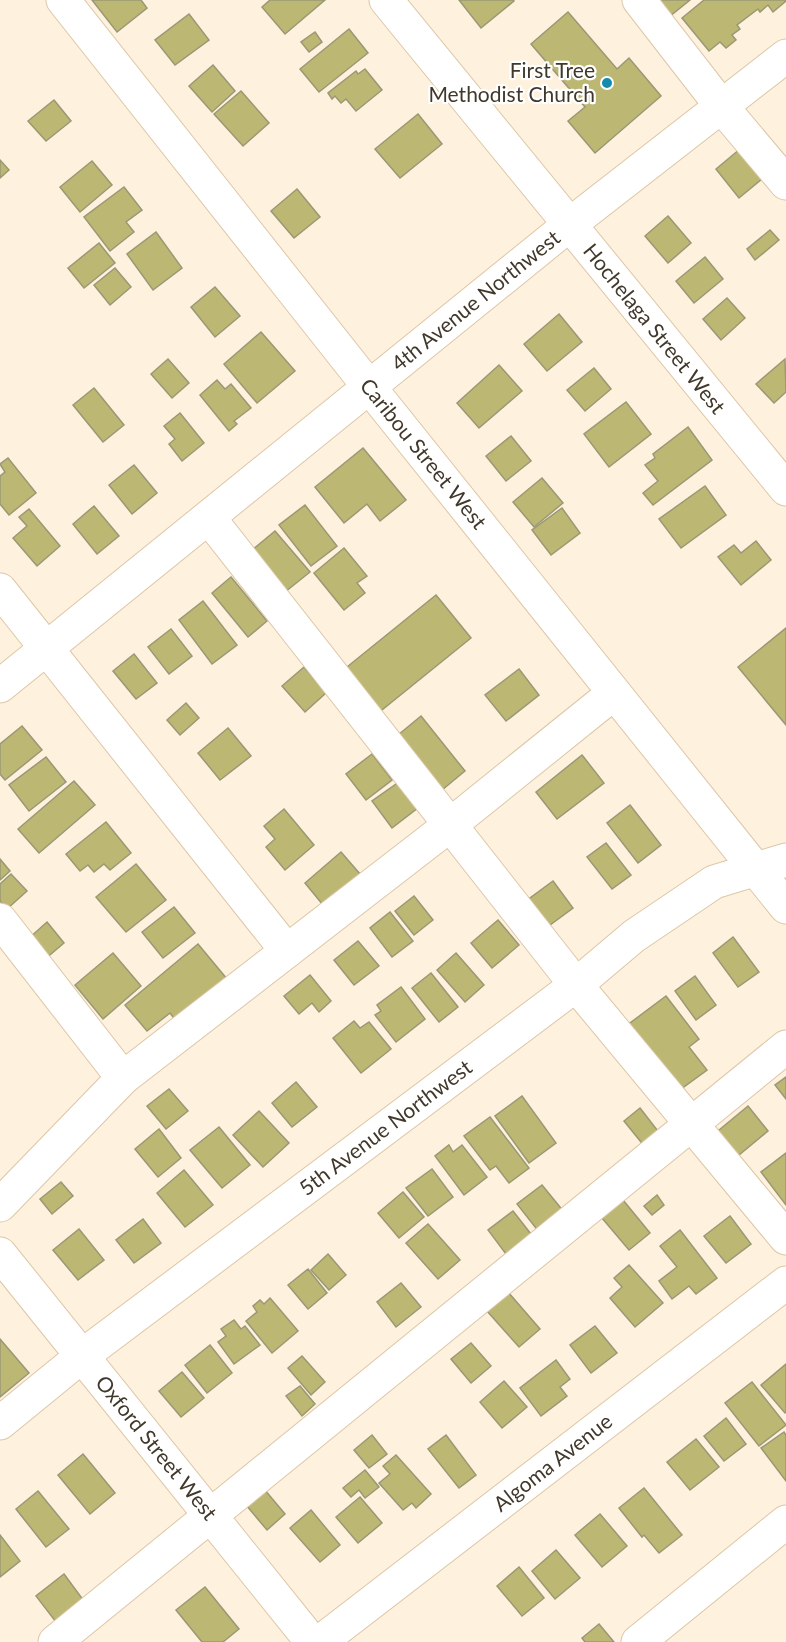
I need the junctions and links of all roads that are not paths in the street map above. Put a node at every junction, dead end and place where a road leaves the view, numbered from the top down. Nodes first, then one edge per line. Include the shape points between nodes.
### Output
1 (63, 0) edge
2 (386, 0) edge
3 (639, 0) edge
4 (786, 56) edge
5 (722, 107) junction
6 (786, 183) edge
7 (569, 225) junction
8 (370, 388) junction
9 (786, 489) edge
10 (209, 518) junction
11 (0, 590) edge
12 (44, 648) junction
13 (0, 686) edge
14 (614, 693) junction
15 (450, 825) junction
16 (771, 865) edge
17 (786, 907) edge
18 (0, 920) edge
19 (287, 951) junction
20 (576, 985) junction
21 (786, 1047) edge
22 (123, 1077) junction
23 (691, 1125) junction
24 (0, 1205) edge
25 (786, 1238) edge
26 (0, 1254) edge
27 (786, 1283) edge
28 (82, 1356) junction
29 (0, 1423) edge
30 (212, 1515) junction
31 (786, 1522) edge
32 (55, 1642) edge
33 (312, 1642) edge
34 (320, 1642) edge
35 (638, 1642) edge

1 - 8 street, Caribou Street West
2 - 7 street, Hochelaga Street West
3 - 5 street
4 - 5 street, 4th Avenue Northwest
5 - 6 street
5 - 7 street, 4th Avenue Northwest
7 - 8 street, 4th Avenue Northwest
7 - 9 street, Hochelaga Street West
8 - 10 street, 4th Avenue Northwest
8 - 14 street, Caribou Street West
10 - 12 street, 4th Avenue Northwest
10 - 15 street
11 - 12 street
12 - 13 street, 4th Avenue Northwest
12 - 19 street
14 - 15 street
14 - 16 street, Caribou Street West
15 - 19 street
15 - 20 street
16 - 17 street, Caribou Street West
16 - 20 street, 5th Avenue Northwest via 714,882 634,936
18 - 22 street
19 - 22 street
20 - 23 street
20 - 28 street, 5th Avenue Northwest
21 - 23 street
22 - 24 street
23 - 25 street
23 - 30 street
26 - 28 street, Oxford Street West
27 - 34 street, Algoma Avenue
28 - 29 street, 5th Avenue Northwest
28 - 30 street, Oxford Street West
30 - 32 street
30 - 33 street, Oxford Street West
31 - 35 street

